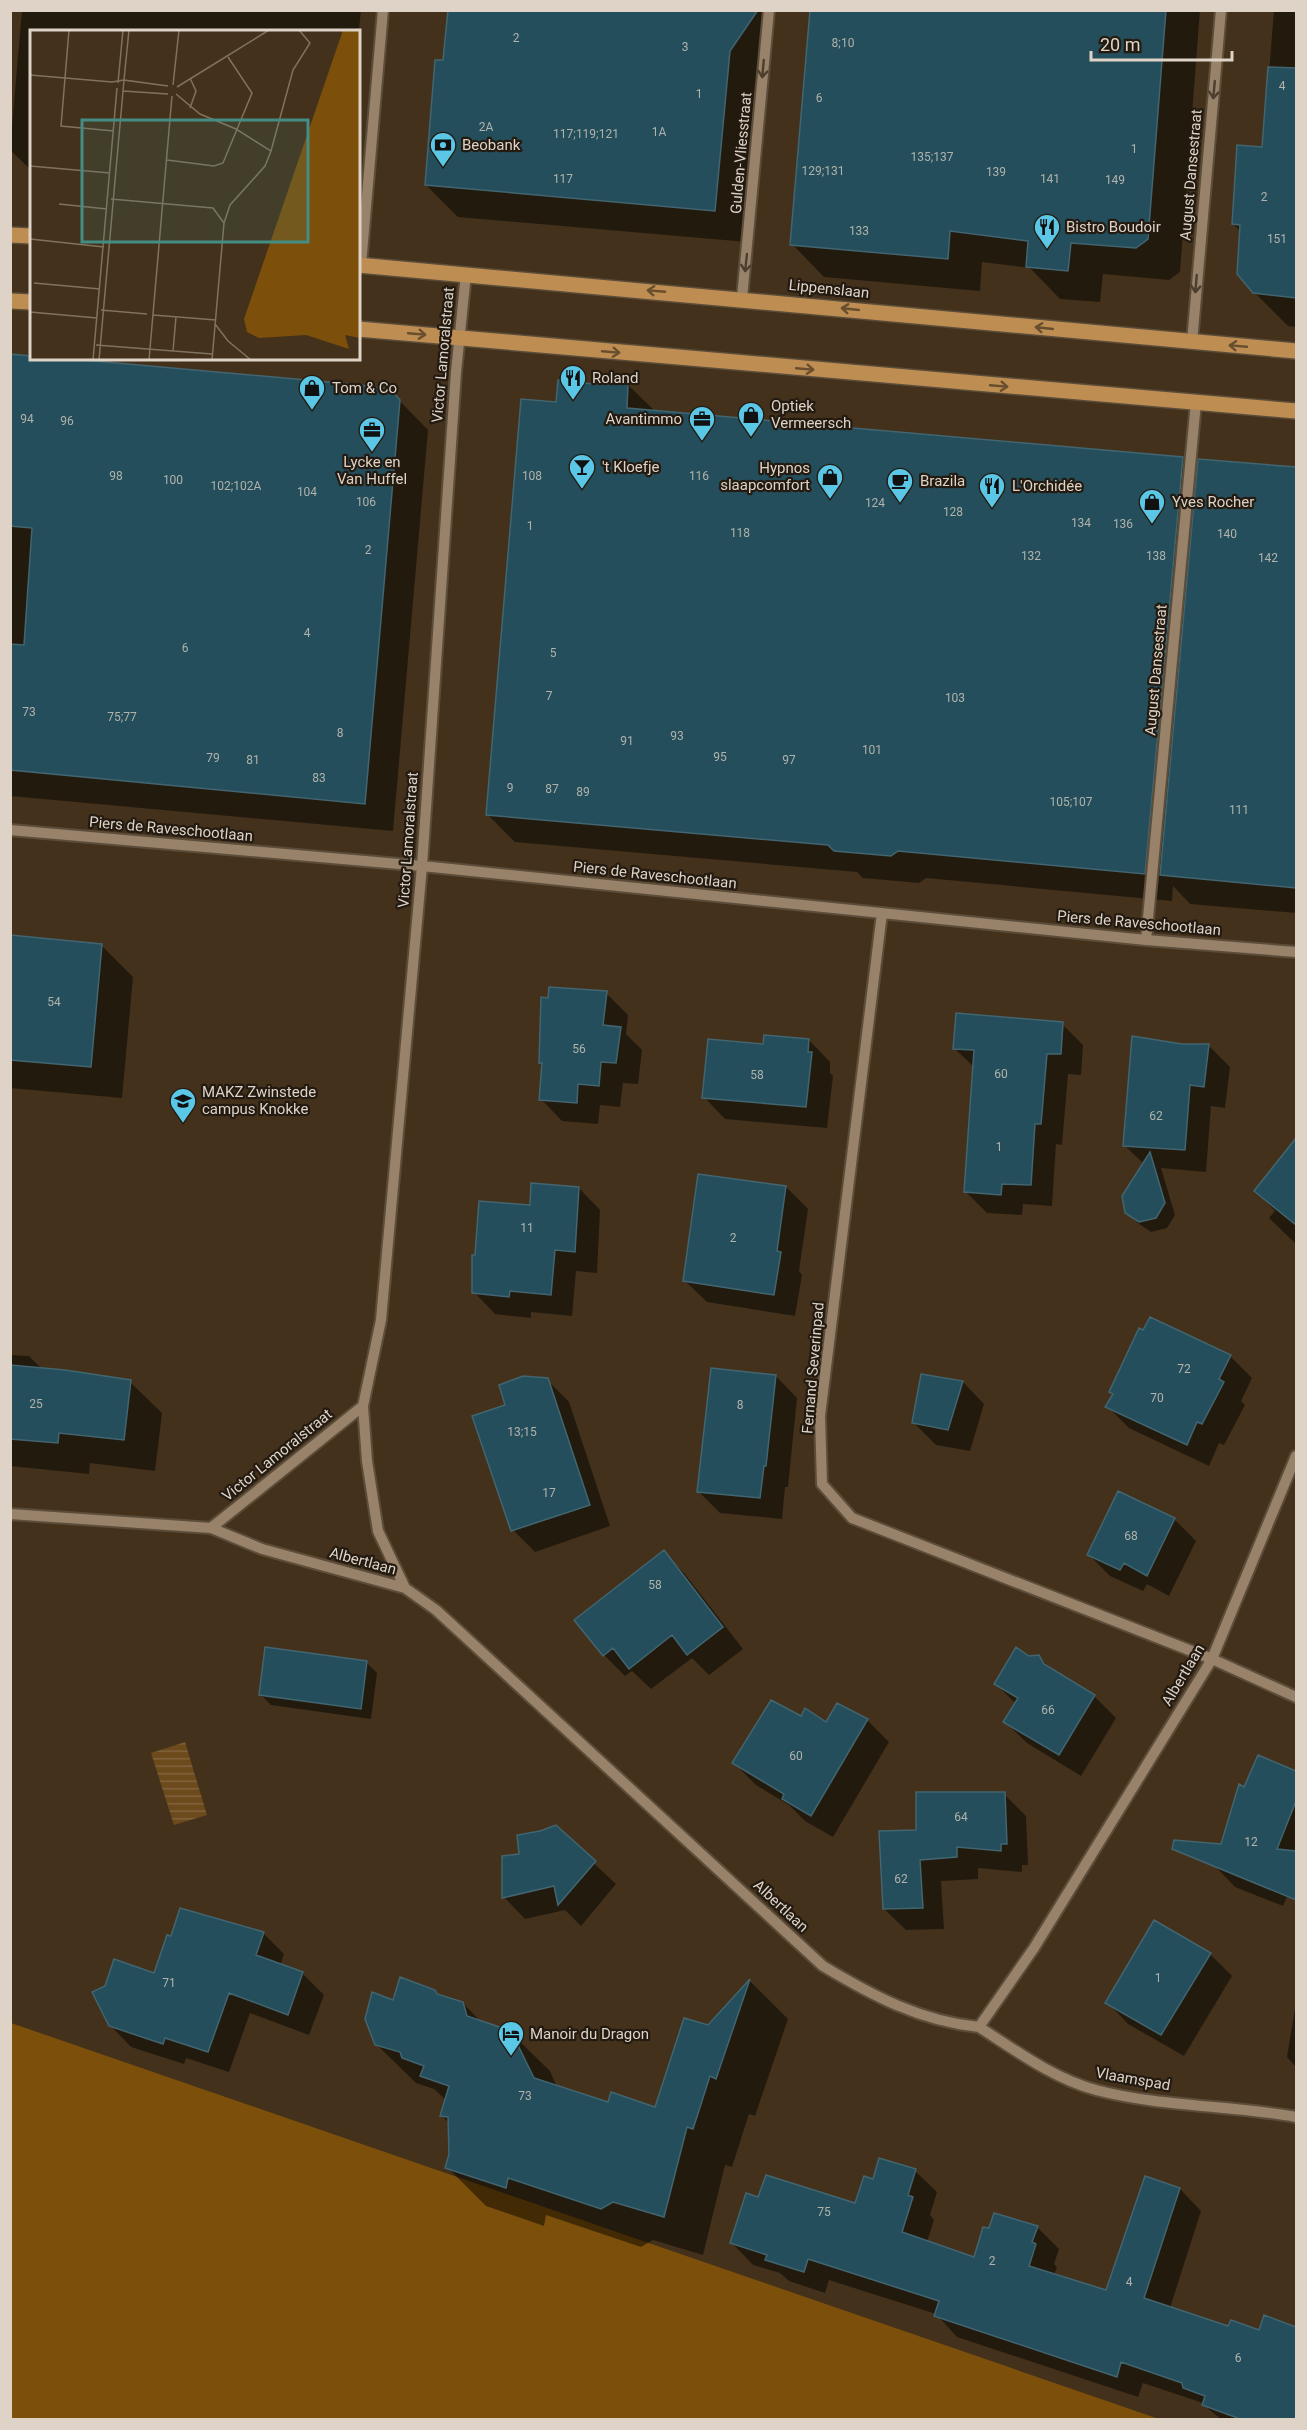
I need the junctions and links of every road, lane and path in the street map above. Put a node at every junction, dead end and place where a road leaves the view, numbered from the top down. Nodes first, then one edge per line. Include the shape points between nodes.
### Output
1 (384, 10) edge
2 (769, 10) edge
3 (1221, 10) edge
4 (10, 235) edge
5 (30, 236) edge
6 (360, 265) edge
7 (466, 274) junction
8 (741, 298) junction
9 (10, 300) edge
10 (30, 302) edge
11 (360, 329) edge
12 (459, 338) junction
13 (1192, 342) junction
14 (1296, 351) edge
15 (1196, 402) junction
16 (1296, 411) edge
17 (10, 830) edge
18 (422, 866) junction
19 (882, 913) junction
20 (1146, 940) junction
21 (1296, 952) edge
22 (363, 1406) junction
23 (1296, 1456) edge
24 (10, 1514) edge
25 (210, 1528) junction
26 (405, 1588) junction
27 (1212, 1659) junction
28 (1296, 1697) edge
29 (979, 2027) junction
30 (1296, 2117) edge

1 - 6 street
2 -> 8 street, Gulden-Vliesstraat
3 -> 13 street, August Dansestraat
4 - 5 main road
6 - 7 main road, Lippenslaan
8 -> 7 main road, Lippenslaan
7 - 12 street, Victor Lamoralstraat
13 -> 8 main road, Lippenslaan
9 - 10 main road
11 -> 12 main road
12 -> 15 main road
12 - 18 street, Victor Lamoralstraat
14 -> 13 main road, Lippenslaan
15 - 16 main road
15 - 20 street, August Dansestraat
17 - 18 street, Piers de Raveschootlaan
18 - 19 street, Piers de Raveschootlaan
18 - 22 street, Victor Lamoralstraat via 381,1320
19 - 20 street, Piers de Raveschootlaan
19 - 27 street, Fernand Severinpad via 820,1416 822,1485 852,1518
20 - 21 street, Piers de Raveschootlaan
22 - 25 street, Victor Lamoralstraat
22 - 26 street, Victor Lamoralstraat via 366,1461 378,1531
23 - 27 street, Albertlaan
24 - 25 street, Albertlaan
25 - 26 street, Albertlaan via 262,1549
26 - 29 street, Albertlaan via 436,1610 824,1966 904,2009 950,2024
27 - 28 street, Fernand Severinpad
27 - 29 street, Albertlaan via 1034,1948
29 - 30 street, Vlaamspad via 1062,2077 1094,2089

